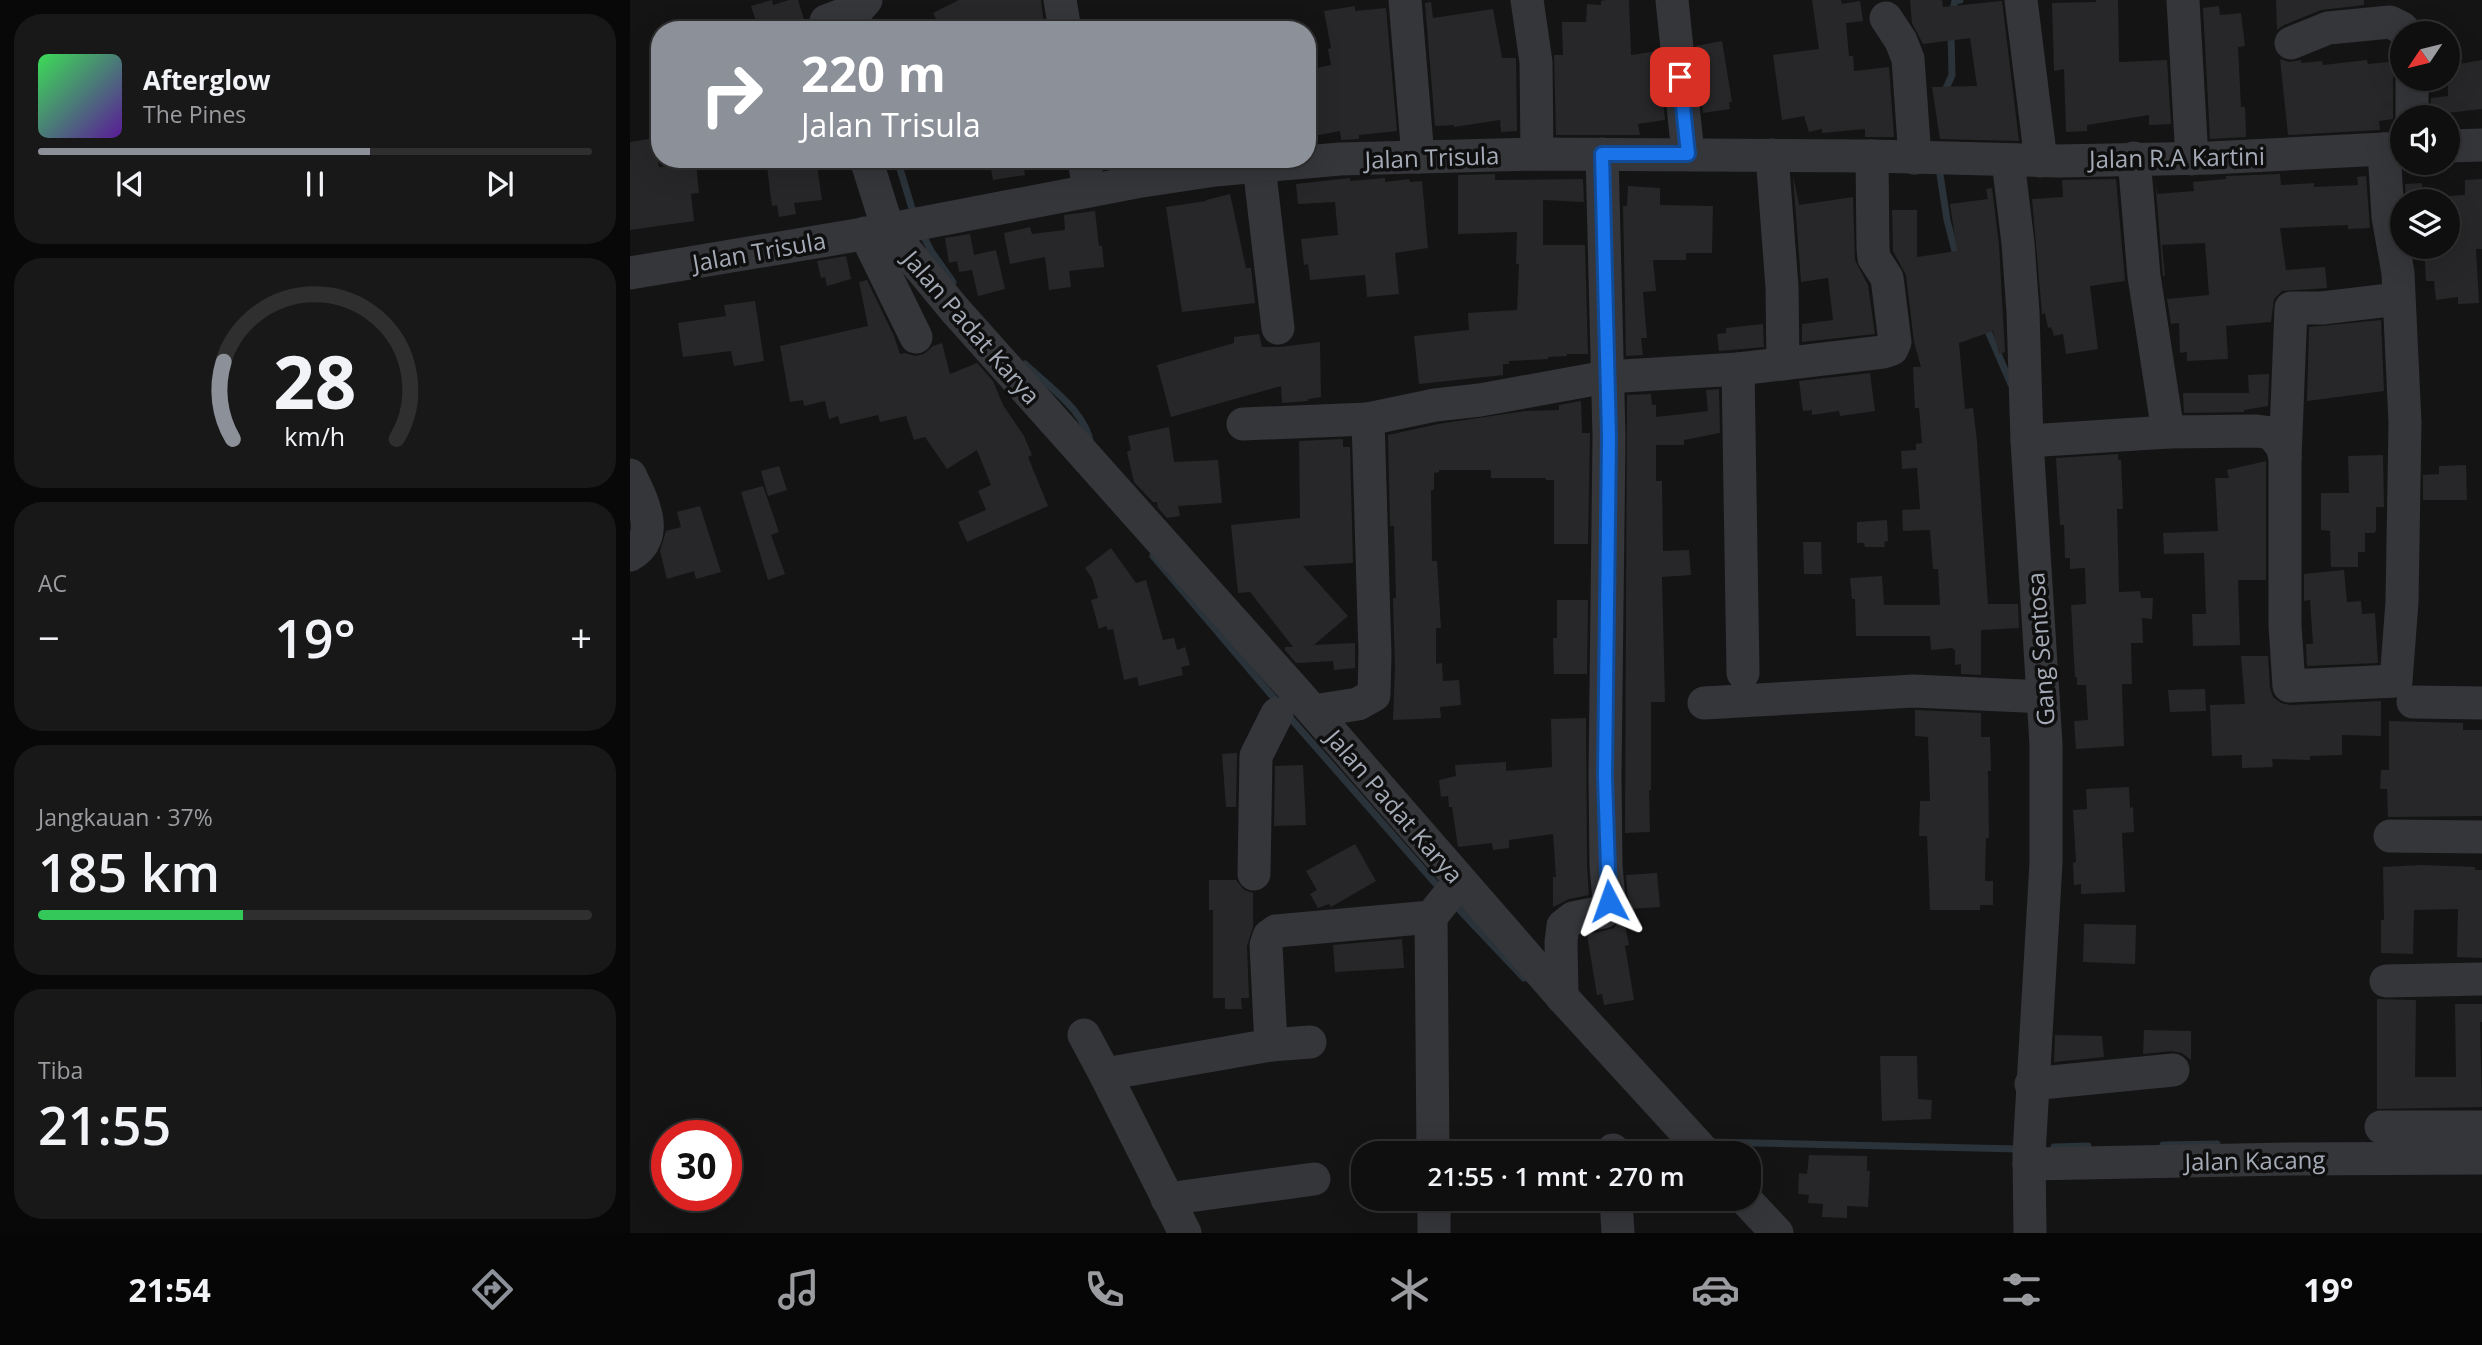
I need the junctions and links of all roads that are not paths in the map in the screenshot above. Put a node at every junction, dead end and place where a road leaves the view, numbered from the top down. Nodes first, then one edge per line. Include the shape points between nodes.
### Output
1 (1060, 0) edge
2 (1405, 0) edge
3 (1527, 0) edge
4 (1672, 0) edge
5 (2183, 0) edge
6 (2022, 3) edge
7 (1886, 18) dead end
8 (1064, 21) edge
9 (2390, 22) edge
10 (2291, 43) dead end
11 (2482, 145) edge
12 (2460, 146) edge
13 (2390, 149) edge
14 (1537, 154) junction
15 (1602, 154) junction
16 (1688, 154) junction
17 (1772, 155) junction
18 (1872, 156) junction
19 (1418, 157) junction
20 (2134, 158) junction
21 (1932, 159) junction
22 (2192, 159) junction
23 (1316, 161) edge
24 (2008, 161) junction
25 (2041, 161) junction
26 (870, 168) edge
27 (1239, 168) edge
28 (1259, 168) edge
29 (1086, 174) edge
30 (2391, 175) edge
31 (900, 227) junction
32 (630, 273) edge
33 (2398, 299) junction
34 (1278, 328) dead end
35 (916, 337) dead end
36 (1783, 364) junction
37 (1738, 369) junction
38 (1606, 377) junction
39 (1368, 419) junction
40 (1243, 424) dead end
41 (2168, 432) junction
42 (2028, 441) junction
43 (2285, 458) junction
44 (630, 475) edge
45 (630, 555) edge
46 (1743, 673) dead end
47 (2036, 696) junction
48 (2413, 702) dead end
49 (2482, 702) edge
50 (1704, 703) dead end
51 (1313, 711) junction
52 (1277, 714) dead end
53 (2390, 836) dead end
54 (2482, 837) edge
55 (1254, 873) dead end
56 (1446, 898) junction
57 (2482, 979) edge
58 (2386, 982) dead end
59 (1562, 998) junction
60 (1084, 1035) dead end
61 (1310, 1042) dead end
62 (1271, 1045) junction
63 (2173, 1070) dead end
64 (1105, 1073) junction
65 (2031, 1084) junction
66 (2381, 1127) dead end
67 (2482, 1127) edge
68 (1434, 1141) edge
69 (1694, 1141) edge
70 (2029, 1152) junction
71 (2482, 1158) edge
72 (1314, 1179) dead end
73 (1167, 1199) junction
74 (1434, 1211) edge
75 (1617, 1211) edge
76 (1756, 1211) edge
77 (1185, 1233) edge
78 (1434, 1233) edge
79 (1618, 1233) edge
80 (1777, 1233) edge
81 (2030, 1233) edge

1 - 8 street
2 - 19 street
3 - 14 street via 1536,62
4 - 16 street
5 - 22 street
6 - 25 street
7 - 21 street via 1908,59
9 - 10 street via 2328,28
11 - 12 street
13 - 22 street, Jalan R.A Kartini
14 - 15 street, Jalan Trisula
14 - 19 street, Jalan Trisula
15 - 16 street, Jalan Trisula
15 - 38 street
16 - 17 street, Jalan Trisula
17 - 18 street, Jalan Trisula
17 - 36 street
18 - 21 street, Jalan Trisula
18 - 36 street via 1874,258 1887,278 1895,342 1883,352
19 - 23 street, Jalan Trisula
20 - 22 street, Jalan R.A Kartini
20 - 25 street, Jalan R.A Kartini
20 - 41 street via 2144,276
21 - 24 street, Jalan R.A Kartini
24 - 25 street, Jalan R.A Kartini
24 - 42 street, Gang Sentosa via 2022,299
26 - 31 street
27 - 29 street, Jalan Trisula
28 - 34 street
29 - 31 street, Jalan Trisula
30 - 33 street via 2388,217
31 - 32 street, Jalan Trisula
31 - 35 street
31 - 51 street, Jalan Padat Karya via 955,310
33 - 43 street via 2291,308
33 - 43 street via 2405,423 2396,681 2289,686
36 - 37 street
37 - 38 street
37 - 46 street
38 - 39 street
38 - 59 street via 1609,901 1598,914 1573,918 1563,926
39 - 40 street
39 - 51 street via 1374,695 1358,704
41 - 42 street
41 - 43 street via 2271,433
42 - 47 street, Gang Sentosa
44 - 45 street via 648,526 646,541
47 - 50 street via 1914,691
47 - 65 street, Gang Sentosa via 2046,744 2046,863
48 - 49 street
51 - 56 street, Jalan Padat Karya
52 - 55 street via 1256,756
53 - 54 street
56 - 59 street, Jalan Padat Karya
56 - 62 street via 1269,936
56 - 68 street
57 - 58 street
59 - 69 street, Jalan Padat Karya
60 - 64 street
61 - 62 street
62 - 64 street
63 - 65 street
64 - 73 street
65 - 70 street, Gang Sentosa
66 - 67 street
70 - 71 street, Jalan Kacang
70 - 81 street, Gang Sentosa
72 - 73 street
73 - 77 street
74 - 78 street
75 - 79 street
76 - 80 street

